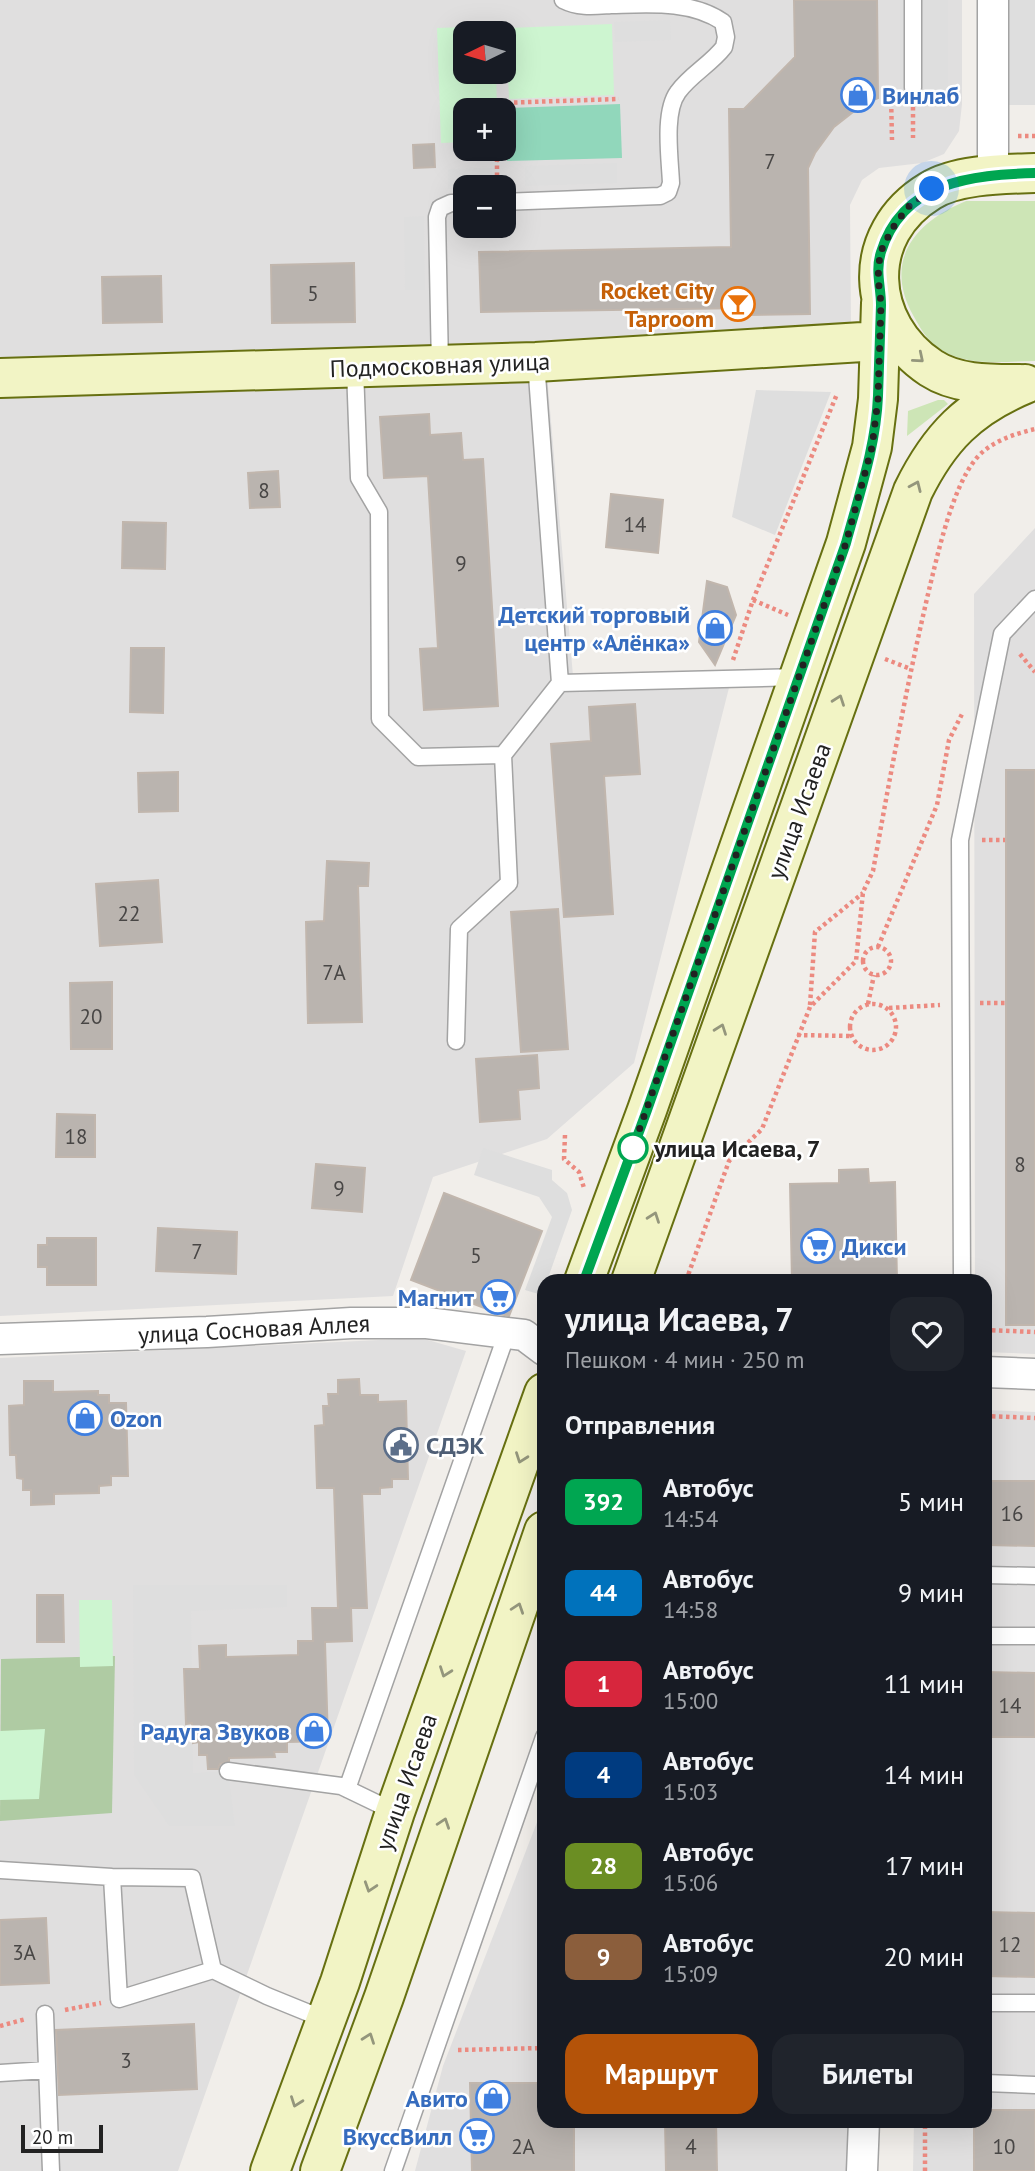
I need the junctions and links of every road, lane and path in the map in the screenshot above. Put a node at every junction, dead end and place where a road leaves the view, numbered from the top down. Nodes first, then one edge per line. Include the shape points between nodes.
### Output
1 (563, 0) edge
2 (913, 0) edge
3 (993, 0) edge
4 (913, 88) joint
5 (619, 99) dead end
6 (516, 102) edge
7 (914, 138) dead end
8 (1035, 173) edge
9 (993, 175) junction
10 (516, 202) edge
11 (453, 203) edge
12 (881, 303) junction
13 (878, 341) junction
14 (536, 362) junction
15 (440, 366) junction
16 (355, 369) junction
17 (0, 378) edge
18 (1030, 384) edge
19 (837, 394) dead end
20 (1035, 429) edge
21 (1035, 599) edge
22 (800, 677) junction
23 (727, 678) junction
24 (560, 683) junction
25 (967, 704) dead end
26 (503, 755) junction
27 (863, 892) junction
28 (878, 947) junction
29 (874, 975) junction
30 (869, 1004) junction
31 (810, 1007) junction
32 (797, 1035) junction
33 (852, 1036) junction
34 (456, 1041) dead end
35 (565, 1135) dead end
36 (585, 1191) dead end
37 (587, 1274) edge
38 (633, 1274) edge
39 (689, 1274) edge
40 (962, 1274) edge
41 (992, 1330) edge
42 (1035, 1332) edge
43 (507, 1333) junction
44 (0, 1339) edge
45 (537, 1345) edge
46 (992, 1372) edge
47 (1035, 1374) edge
48 (537, 1413) edge
49 (992, 1416) edge
50 (1035, 1418) edge
51 (537, 1551) edge
52 (992, 1575) edge
53 (1035, 1576) edge
54 (992, 1636) edge
55 (1035, 1636) edge
56 (537, 1757) edge
57 (228, 1771) dead end
58 (347, 1789) junction
59 (395, 1812) junction
60 (0, 1870) edge
61 (112, 1877) junction
62 (213, 1970) junction
63 (992, 2003) edge
64 (1035, 2003) edge
65 (45, 2014) dead end
66 (326, 2020) junction
67 (537, 2048) edge
68 (435, 2050) junction
69 (47, 2070) junction
70 (0, 2073) edge
71 (992, 2083) edge
72 (1035, 2085) edge
73 (864, 2128) edge
74 (925, 2128) edge
75 (51, 2171) edge
76 (271, 2171) edge
77 (320, 2171) edge
78 (393, 2171) edge
79 (862, 2171) edge
80 (925, 2171) edge

1 - 10 lane via 583,7 684,7 723,22 724,47 672,102 668,192
2 - 4 lane
3 - 9 street
4 - 7 path
5 - 6 path
8 - 9 main road, улица Исаева
9 - 12 main road, улица Исаева via 932,189 908,207 880,253
11 - 15 lane via 440,208 437,217
12 - 13 main road, улица Исаева
12 -> 18 main road via 910,351 933,370 979,384
13 - 14 main road, Подмосковная улица
13 - 22 main road, улица Исаева via 872,447 846,543
14 - 15 main road, Подмосковная улица
14 - 24 lane
15 - 16 main road, Подмосковная улица
16 - 17 main road, Подмосковная улица
16 - 26 lane via 359,478 379,512 380,719 418,757
38 -> 18 main road, улица Исаева via 913,491 929,459 954,429 996,396
19 - 23 path via 753,600
20 - 27 path via 992,445 975,459 960,490 938,554 873,871
21 - 40 lane via 1002,634 960,840
22 - 23 lane
22 - 37 main road, улица Исаева
23 - 24 lane
24 - 26 lane
25 - 28 path via 949,740 937,805
26 - 34 lane via 509,883 459,929
27 - 31 path via 856,961
27 - 31 path via 815,932
28 - 29 path via 866,952 862,961
28 - 29 path via 887,950 891,963 883,974
29 - 30 path
30 - 33 path via 856,1010
30 - 33 path via 882,1005 893,1014 895,1035 877,1049 863,1047
31 - 32 path
32 - 33 path
32 - 39 path via 762,1129 729,1161
35 - 36 path via 564,1158 579,1172
41 - 42 path
43 - 44 street, улица Сосновая Аллея via 427,1324 351,1323
43 - 45 street, улица Сосновая Аллея via 524,1335
43 - 58 lane
46 - 47 street
48 -> 59 main road, улица Исаева
49 - 50 path
77 -> 51 main road, улица Исаева
52 - 53 lane
54 - 55 lane
56 - 68 lane
57 - 58 lane
58 - 59 lane
59 -> 66 main road, улица Исаева
60 - 61 lane
61 - 62 lane via 191,1878
61 - 62 lane via 119,1999
62 - 66 lane
63 - 64 lane
65 - 69 lane
66 -> 76 main road, улица Исаева
67 - 68 path
68 - 78 lane
69 - 70 lane
69 - 75 lane
71 - 72 lane
73 - 79 street
74 - 80 path

